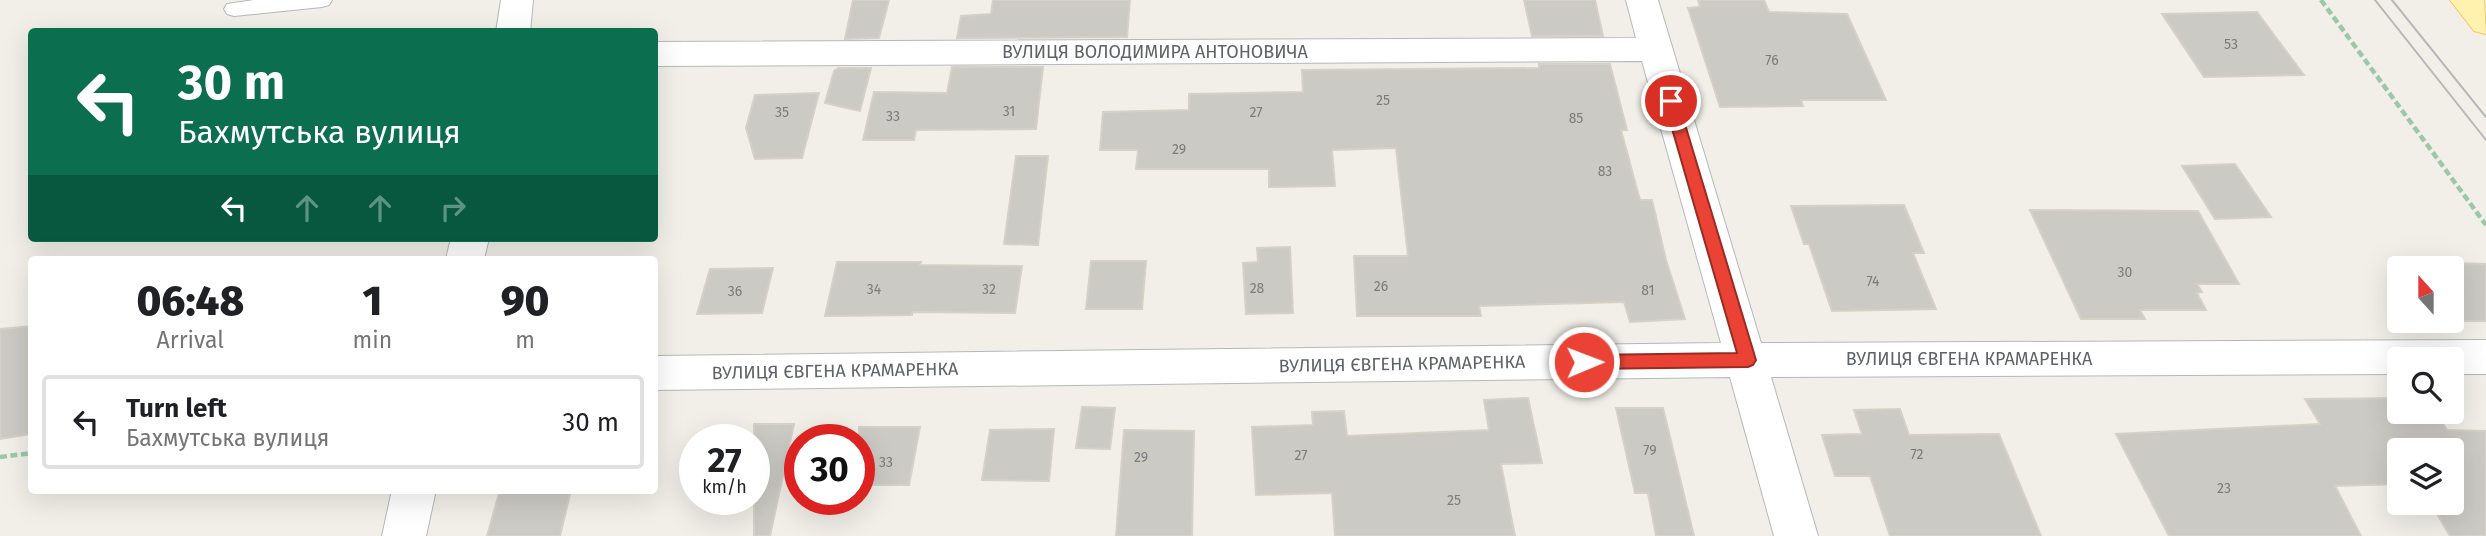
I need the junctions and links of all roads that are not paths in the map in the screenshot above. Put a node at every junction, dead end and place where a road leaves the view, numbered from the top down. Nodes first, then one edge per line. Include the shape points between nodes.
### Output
1 (322, 0) edge
2 (517, 0) edge
3 (1642, 0) edge
4 (2466, 0) edge
5 (234, 9) dead end
6 (2486, 23) edge
7 (514, 28) edge
8 (1656, 49) junction
9 (658, 54) edge
10 (2486, 357) edge
11 (1748, 360) junction
12 (658, 373) edge
13 (413, 494) edge
14 (404, 536) edge
15 (1797, 536) edge

1 - 5 lane
2 - 7 street
3 - 8 street
4 - 6 main road
8 - 9 street, ВУЛИЦЯ ВОЛОДИМИРА АНТОНОВИЧА
8 - 11 street
10 - 11 street, ВУЛИЦЯ ЄВГЕНА КРАМАРЕНКА
11 - 12 street, ВУЛИЦЯ ЄВГЕНА КРАМАРЕНКА
11 - 15 street
13 - 14 street

